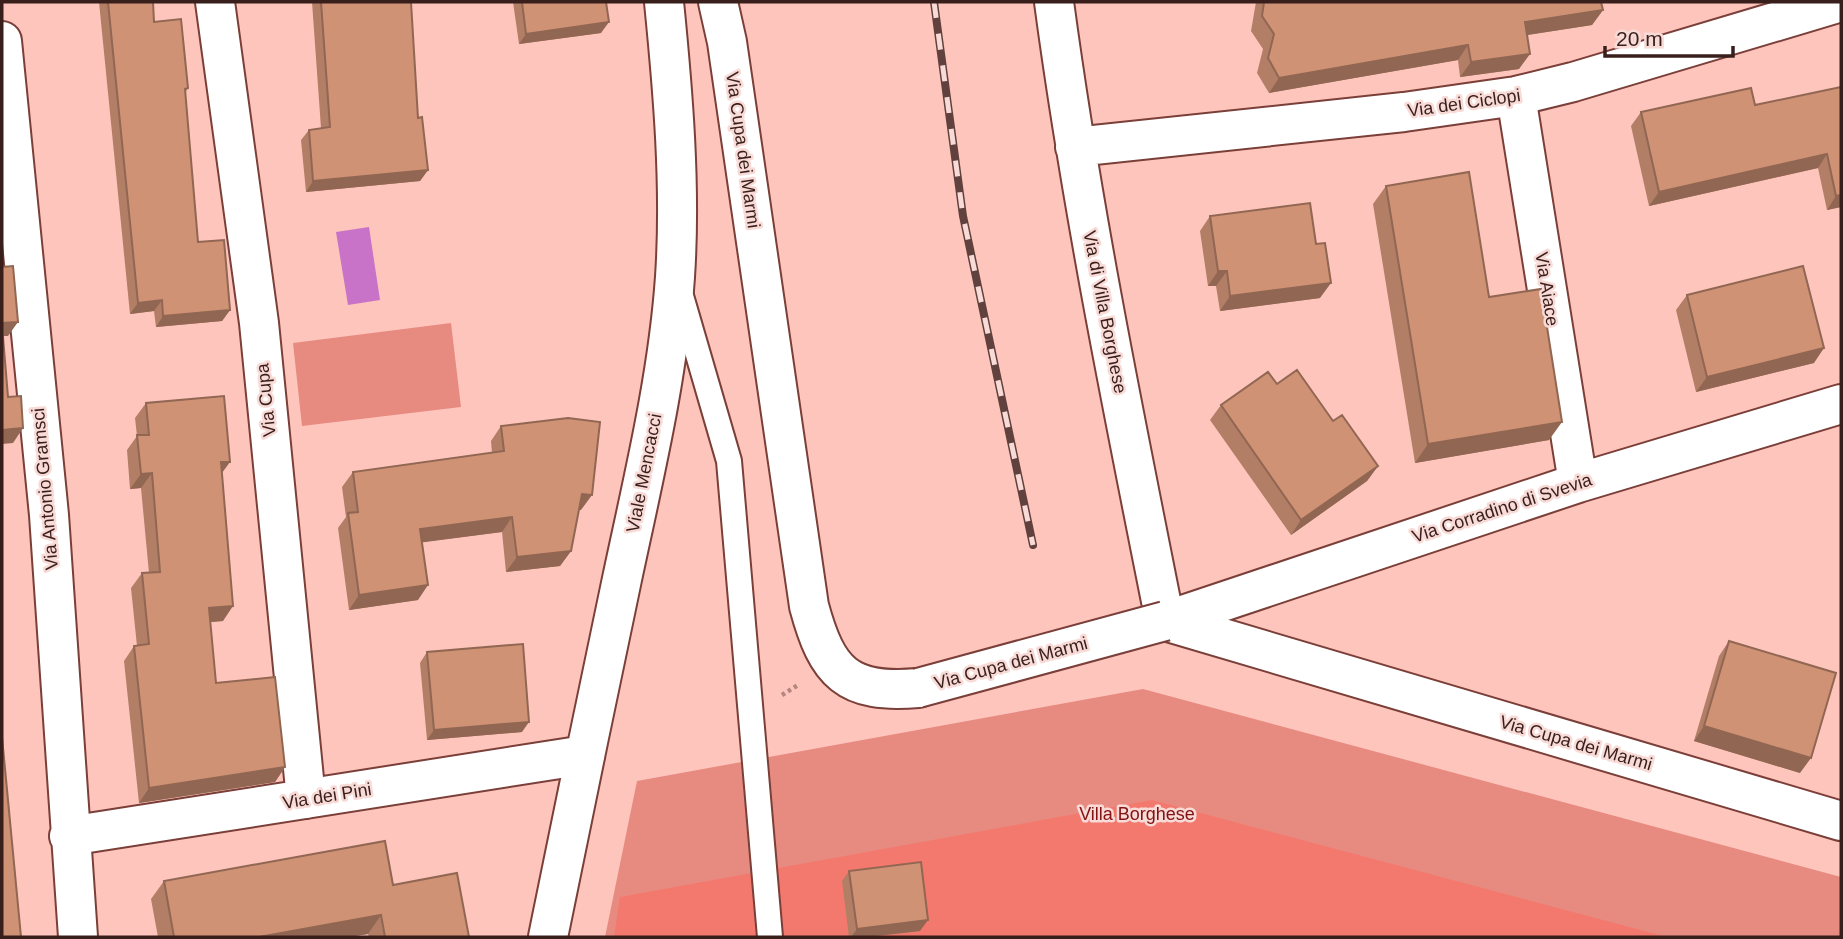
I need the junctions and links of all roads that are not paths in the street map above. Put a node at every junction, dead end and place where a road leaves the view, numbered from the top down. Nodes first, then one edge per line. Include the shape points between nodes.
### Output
1 (215, 2) edge
2 (664, 2) edge
3 (718, 2) edge
4 (1054, 2) edge
5 (1841, 2) edge
6 (2, 41) edge
7 (1516, 96) junction
8 (1075, 147) junction
9 (675, 275) junction
10 (1841, 404) edge
11 (1578, 483) junction
12 (1165, 621) junction
13 (585, 755) junction
14 (306, 799) junction
15 (1841, 821) edge
16 (69, 836) junction
17 (78, 937) edge
18 (548, 937) edge
19 (770, 937) edge

1 - 14 street, Via Cupa via 258,323
2 - 9 street, Viale Mencacci via 674,127
3 - 12 street, Via Cupa dei Marmi, bridge via 809,606 832,664 862,686 889,691 918,688
4 - 8 street, Via di Villa Borghese
5 - 7 street, Via dei Ciclopi
6 - 16 street, Via Antonio Gramsci via 49,515
7 - 8 street, Via dei Ciclopi
7 - 11 street, Via Aiace
8 - 12 street, Via di Villa Borghese
9 - 13 street, Viale Mencacci via 654,421
9 - 19 lane via 729,461
10 - 11 street, Via Corradino di Svevia
11 - 12 street, Via Corradino di Svevia
12 - 15 street, Via Cupa dei Marmi
13 - 14 street, Via dei Pini
13 - 18 street, Viale Mencacci
14 - 16 street, Via dei Pini
16 - 17 street, Via Antonio Gramsci

